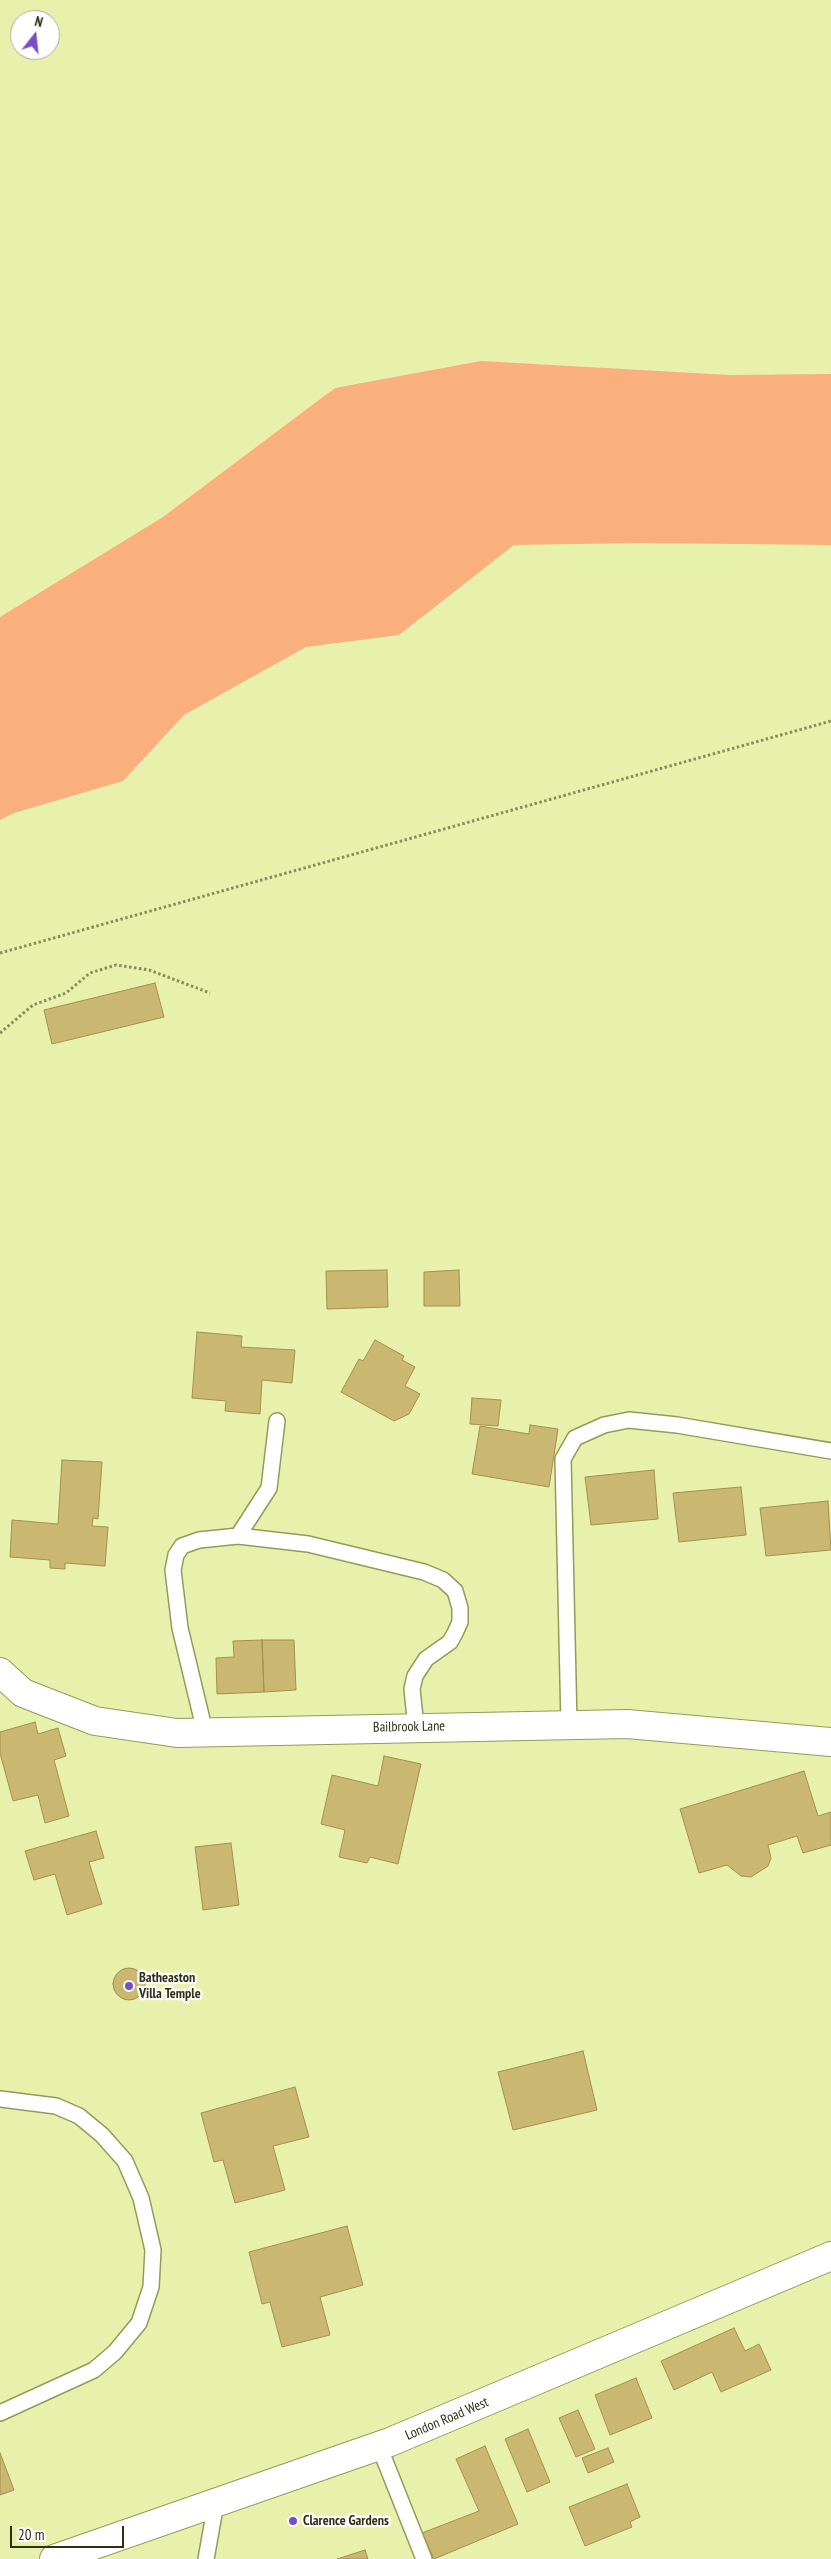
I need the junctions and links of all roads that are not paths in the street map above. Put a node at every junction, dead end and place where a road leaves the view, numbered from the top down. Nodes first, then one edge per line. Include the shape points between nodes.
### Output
1 (277, 1421) dead end
2 (831, 1451) edge
3 (238, 1536) junction
4 (0, 1672) edge
5 (568, 1725) junction
6 (416, 1727) junction
7 (205, 1732) junction
8 (831, 1742) edge
9 (0, 2099) edge
10 (831, 2256) edge
11 (0, 2413) edge
12 (379, 2446) junction
13 (216, 2503) junction
14 (54, 2559) edge
15 (206, 2559) edge
16 (424, 2559) edge

1 - 3 lane via 269,1488
2 - 5 lane via 629,1420 604,1425 575,1438 563,1459
3 - 6 lane via 308,1544 424,1572 443,1580 455,1591 460,1622 450,1642 426,1660 414,1682
3 - 7 lane via 199,1540 182,1546 173,1570 180,1628
4 - 7 street, Bailbrook Lane via 23,1693 95,1721 177,1732
5 - 6 street, Bailbrook Lane
5 - 8 street, Bailbrook Lane via 627,1724
6 - 7 street, Bailbrook Lane
9 - 11 lane via 56,2106 79,2116 102,2135 125,2161 141,2198 153,2250 151,2287 139,2323 115,2352 94,2370
10 - 12 street, London Road West
12 - 13 street, London Road West
12 - 16 lane
13 - 14 street, London Road West
13 - 15 lane

